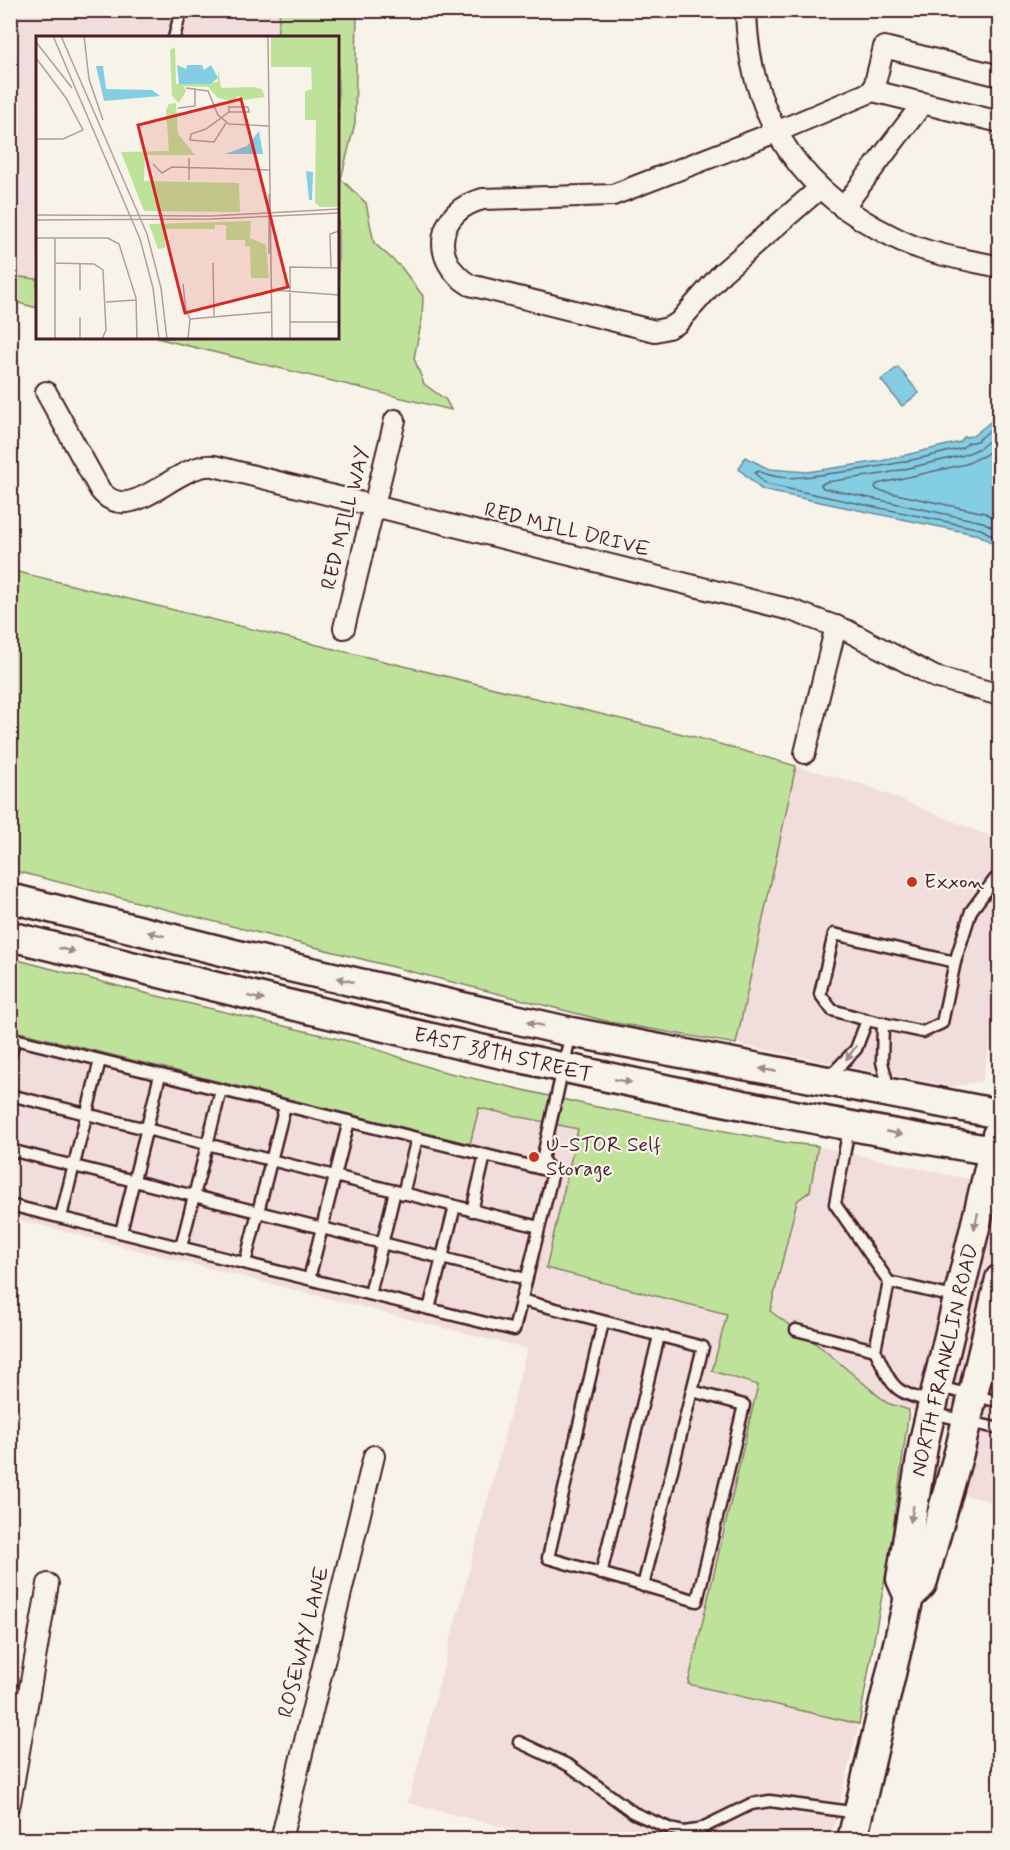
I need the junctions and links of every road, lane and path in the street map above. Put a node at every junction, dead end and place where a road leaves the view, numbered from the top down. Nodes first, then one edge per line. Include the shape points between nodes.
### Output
1 (181, 10) edge
2 (746, 10) edge
3 (174, 36) edge
4 (999, 76) edge
5 (873, 91) junction
6 (923, 103) junction
7 (999, 122) edge
8 (776, 132) junction
9 (819, 188) junction
10 (843, 207) junction
11 (999, 267) edge
12 (45, 392) dead end
13 (395, 420) dead end
14 (374, 507) junction
15 (836, 626) junction
16 (344, 628) dead end
17 (999, 695) edge
18 (805, 753) dead end
19 (999, 878) edge
20 (10, 898) edge
21 (10, 936) edge
22 (955, 962) junction
23 (867, 1020) junction
24 (883, 1023) junction
25 (571, 1032) junction
26 (10, 1056) edge
27 (100, 1060) junction
28 (563, 1068) junction
29 (160, 1075) junction
30 (825, 1080) junction
31 (221, 1090) junction
32 (890, 1093) junction
33 (10, 1095) edge
34 (285, 1106) junction
35 (87, 1114) junction
36 (999, 1114) edge
37 (349, 1121) junction
38 (999, 1123) edge
39 (849, 1124) junction
40 (147, 1129) junction
41 (417, 1138) junction
42 (207, 1144) junction
43 (10, 1150) edge
44 (996, 1152) edge
45 (485, 1155) junction
46 (271, 1160) junction
47 (542, 1160) junction
48 (74, 1166) junction
49 (530, 1166) junction
50 (553, 1172) junction
51 (335, 1176) junction
52 (134, 1181) junction
53 (399, 1192) junction
54 (194, 1196) junction
55 (10, 1205) edge
56 (455, 1206) junction
57 (472, 1211) junction
58 (258, 1212) junction
59 (61, 1217) junction
60 (539, 1227) junction
61 (322, 1228) junction
62 (121, 1232) junction
63 (382, 1243) junction
64 (181, 1247) junction
65 (442, 1258) junction
66 (245, 1263) junction
67 (309, 1279) junction
68 (526, 1279) junction
69 (999, 1279) edge
70 (889, 1282) junction
71 (369, 1294) junction
72 (958, 1298) junction
73 (521, 1300) junction
74 (429, 1309) junction
75 (603, 1322) junction
76 (796, 1330) dead end
77 (659, 1336) junction
78 (875, 1350) junction
79 (692, 1391) junction
80 (934, 1401) junction
81 (999, 1402) edge
82 (969, 1408) junction
83 (999, 1429) edge
84 (374, 1456) dead end
85 (601, 1574) junction
86 (48, 1584) dead end
87 (643, 1586) junction
88 (909, 1597) junction
89 (519, 1742) dead end
90 (10, 1803) edge
91 (855, 1826) edge
92 (280, 1839) edge

1 - 3 lane
2 - 8 street via 754,72
4 - 5 street via 884,47
5 - 6 street
5 - 8 street
6 - 7 street
6 - 10 street
8 - 9 street
8 - 9 street via 613,195 483,199 469,203 448,223 444,256 460,280 470,285 663,330 678,323 722,273
9 - 10 street
10 - 11 street via 917,248
12 - 14 street, RED MILL DRIVE via 100,490 118,502 132,502 206,465
13 - 14 street, RED MILL WAY
14 - 15 street, RED MILL DRIVE via 791,610
14 - 16 street, RED MILL WAY
15 - 17 street, RED MILL DRIVE via 935,677
15 - 18 street
19 - 22 lane via 971,911
25 -> 20 main road, EAST 38TH STREET
21 -> 28 main road, EAST 38TH STREET
22 - 23 lane via 834,934 820,994 832,1010
22 - 24 lane via 942,1023 923,1032
23 - 24 lane
23 -> 30 lane via 856,1049
24 - 32 lane via 882,1062
25 - 28 lane
30 -> 25 main road, EAST 38TH STREET
26 - 27 lane via 15,1039
27 - 29 lane
27 - 35 lane
28 -> 39 main road, EAST 38TH STREET
28 - 47 lane
29 - 31 lane
29 - 40 lane
30 - 32 main road, EAST 38TH STREET
31 - 34 lane
31 - 42 lane
32 - 36 main road, EAST 38TH STREET
33 - 35 lane
34 - 37 lane
34 - 46 lane
35 - 40 lane
35 - 48 lane
37 - 41 lane
37 - 51 lane
38 - 44 main road, NORTH FRANKLIN ROAD
39 -> 44 main road, EAST 38TH STREET
39 - 70 lane via 835,1204
40 - 42 lane
40 - 52 lane
41 - 45 lane
41 - 53 lane
42 - 46 lane
42 - 54 lane
43 - 48 lane
44 -> 72 main road, NORTH FRANKLIN ROAD
45 - 49 lane
45 - 57 lane
46 - 51 lane
46 - 58 lane
47 - 49 lane
47 - 50 lane
48 - 52 lane
48 - 59 lane
49 - 50 lane
50 - 60 lane
51 - 53 lane
51 - 61 lane
52 - 54 lane
52 - 62 lane
53 - 56 lane
53 - 63 lane
54 - 58 lane
54 - 64 lane
55 - 59 lane
56 - 57 lane
56 - 65 lane
57 - 60 lane
58 - 61 lane
58 - 66 lane
59 - 62 lane
60 - 68 lane
61 - 63 lane
61 - 67 lane
62 - 64 lane
63 - 65 lane
63 - 71 lane
64 - 66 lane
65 - 68 lane
65 - 74 lane
66 - 67 lane
67 - 71 lane
68 - 73 lane
69 - 82 main road, NORTH FRANKLIN ROAD
70 - 72 lane
70 - 78 lane
71 - 74 lane
72 - 80 main road, NORTH FRANKLIN ROAD
73 - 74 lane via 514,1330
73 - 75 lane
75 - 77 lane
75 - 85 lane via 548,1558
76 - 78 lane
77 - 79 lane via 703,1347
77 - 85 lane
78 - 80 lane via 893,1386 910,1397
79 - 87 lane
79 - 87 lane via 744,1405 698,1601
80 - 82 lane
80 - 82 lane
80 -> 88 main road, NORTH FRANKLIN ROAD via 901,1579
81 - 82 lane
82 - 83 lane
82 - 88 main road, NORTH FRANKLIN ROAD via 922,1584
84 - 92 street, ROSEWAY LANE
85 - 87 lane
86 - 90 street
88 - 91 main road, NORTH FRANKLIN ROAD
89 - 91 lane via 570,1766 633,1813 684,1832 698,1830 751,1804 771,1801

